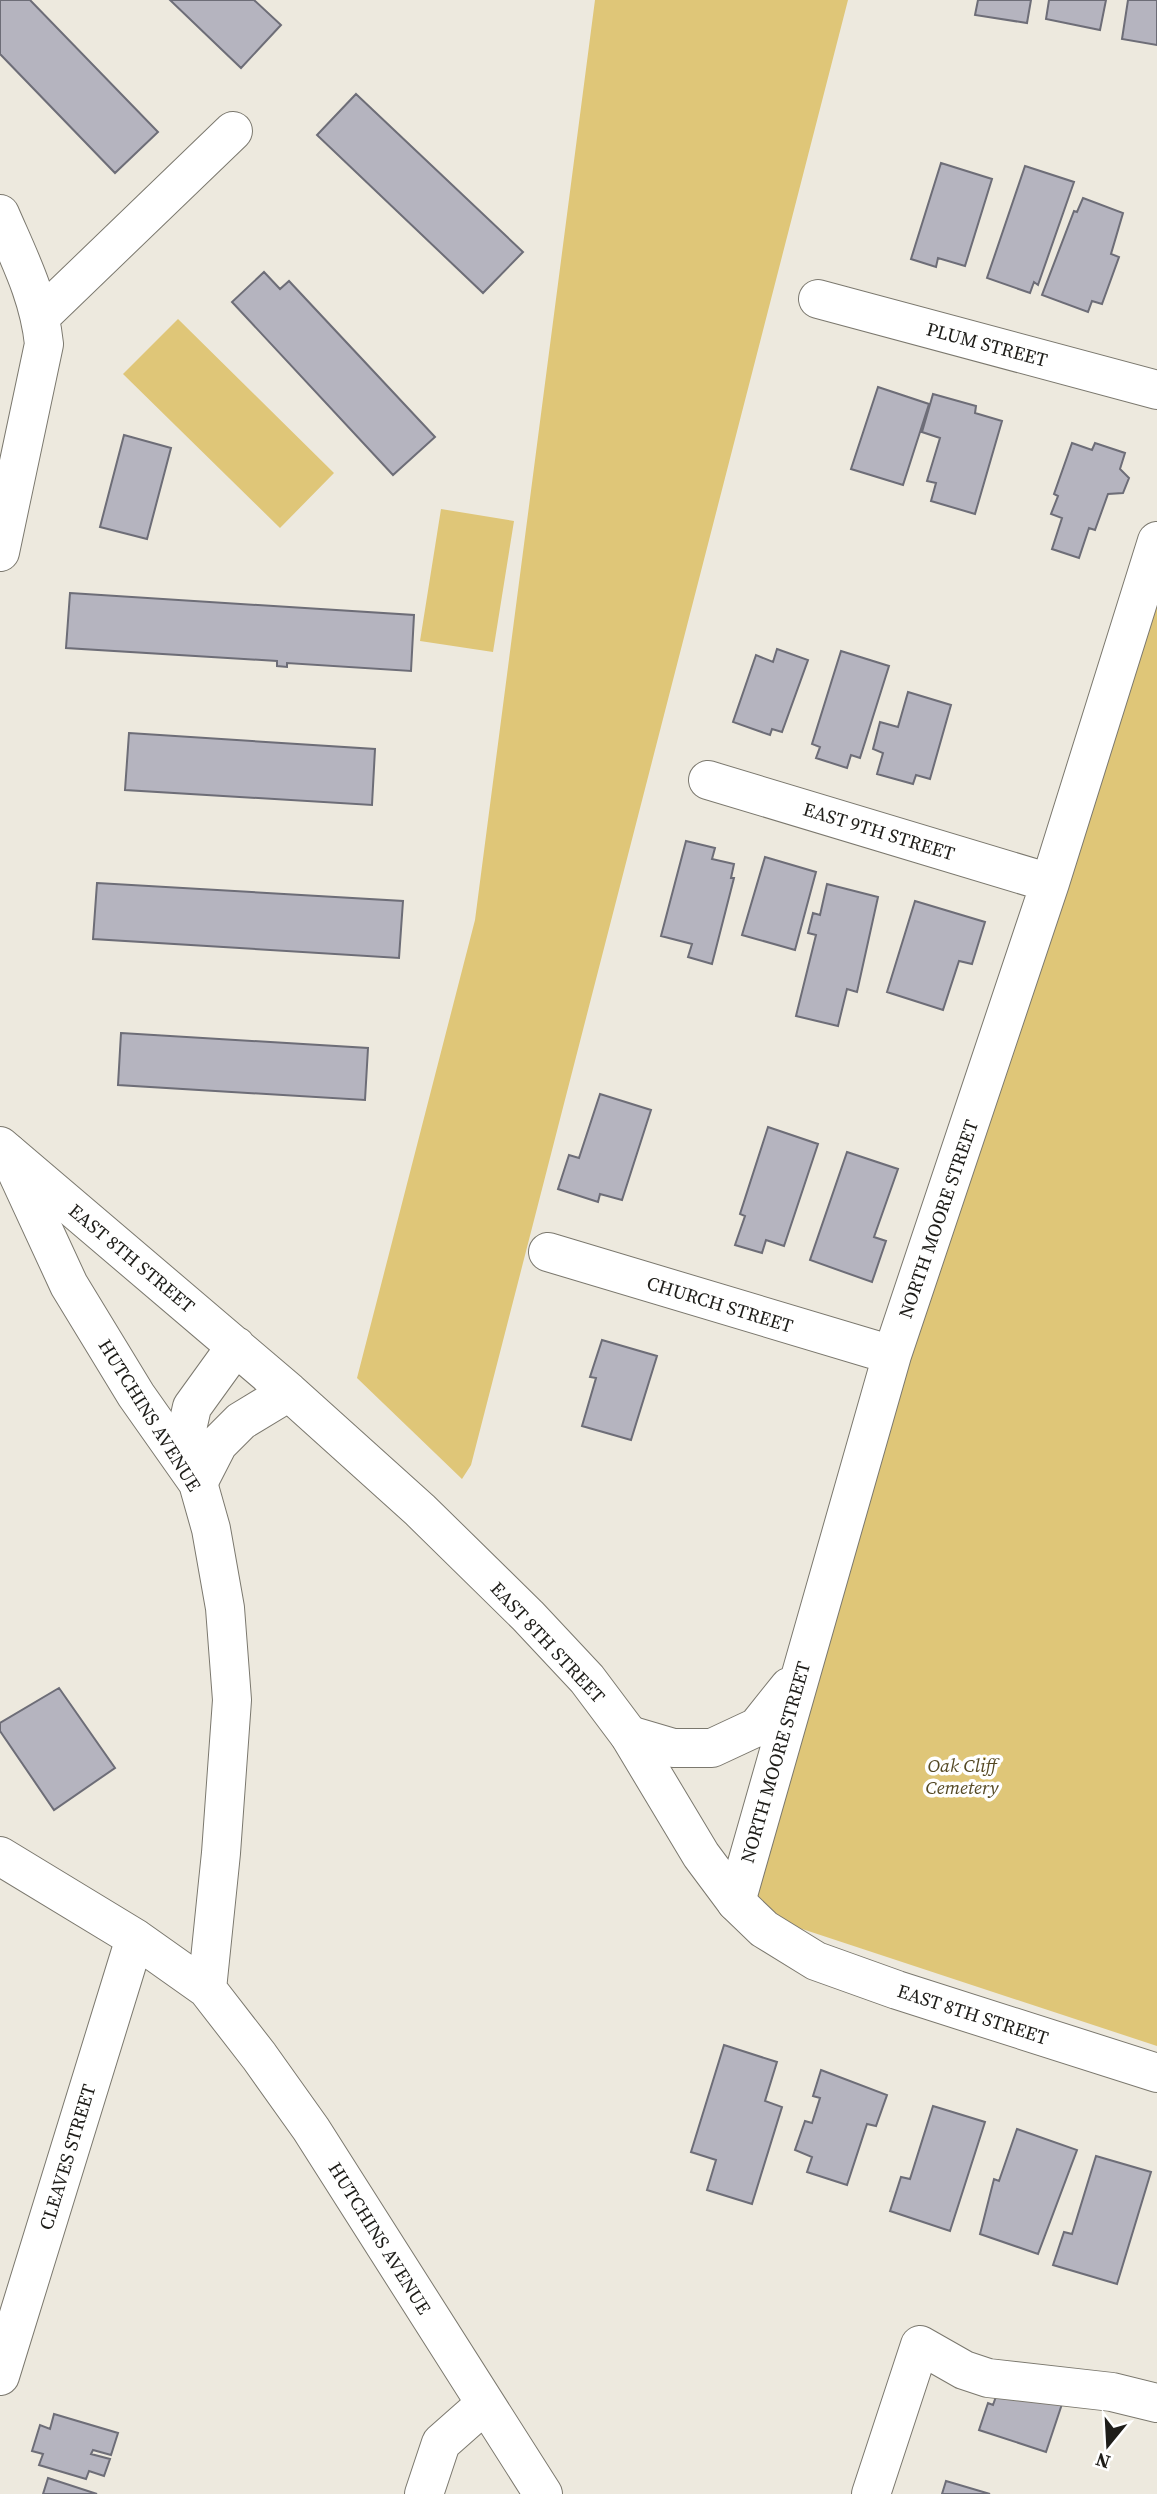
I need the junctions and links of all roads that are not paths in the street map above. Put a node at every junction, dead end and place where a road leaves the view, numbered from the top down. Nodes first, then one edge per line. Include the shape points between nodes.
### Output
1 (233, 131) dead end
2 (0, 214) edge
3 (818, 299) dead end
4 (41, 316) junction
5 (1157, 390) edge
6 (1157, 541) edge
7 (0, 552) edge
8 (708, 780) dead end
9 (1050, 883) junction
10 (4, 1149) edge
11 (548, 1252) dead end
12 (236, 1346) junction
13 (892, 1355) junction
14 (289, 1392) junction
15 (198, 1483) junction
16 (799, 1675) junction
17 (629, 1735) junction
18 (0, 1856) edge
19 (736, 1902) junction
20 (135, 1938) junction
21 (207, 1989) junction
22 (1157, 2073) edge
23 (0, 2376) edge
24 (1157, 2403) edge
25 (484, 2405) junction
26 (424, 2494) edge
27 (543, 2494) edge
28 (871, 2494) edge

1 - 4 street
2 - 4 street
3 - 5 street, PLUM STREET
4 - 7 street via 44,345
6 - 9 street, NORTH MOORE STREET
8 - 9 street, EAST 9TH STREET
9 - 13 street, NORTH MOORE STREET
10 - 12 street, EAST 8TH STREET
10 - 15 street, HUTCHINS AVENUE via 69,1285 136,1395
11 - 13 street, CHURCH STREET
12 - 14 street, EAST 8TH STREET
12 - 15 street via 192,1407 185,1438
13 - 16 street, NORTH MOORE STREET
14 - 15 street via 241,1421 218,1444
14 - 17 street, EAST 8TH STREET via 528,1616 587,1679
15 - 21 street, HUTCHINS AVENUE via 225,1608 232,1700
16 - 17 street via 757,1727 712,1748 673,1748
16 - 19 street, NORTH MOORE STREET
17 - 19 street, EAST 8TH STREET via 701,1856
18 - 20 street, HUTCHINS AVENUE
19 - 22 street, EAST 8TH STREET via 764,1929 816,1961
20 - 21 street, HUTCHINS AVENUE
20 - 23 street, CLEAVES STREET
21 - 25 street, HUTCHINS AVENUE via 311,2129
24 - 28 street via 1112,2392 988,2378 920,2345
25 - 26 street via 441,2443
25 - 27 street, HUTCHINS AVENUE

